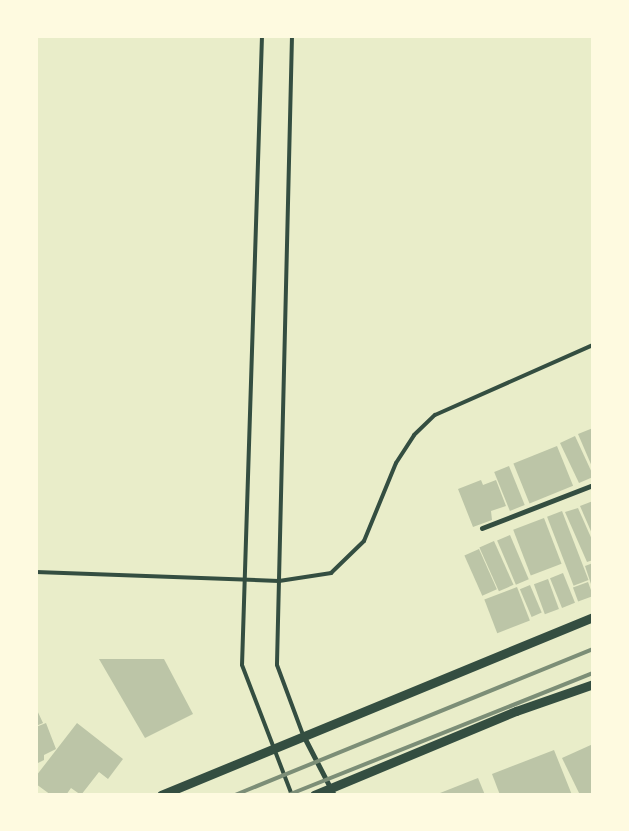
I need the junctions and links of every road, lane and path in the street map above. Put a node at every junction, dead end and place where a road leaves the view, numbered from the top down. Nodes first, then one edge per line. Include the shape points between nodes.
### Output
1 (262, 36) edge
2 (292, 36) edge
3 (593, 345) edge
4 (593, 485) edge
5 (482, 528) dead end
6 (36, 572) edge
7 (246, 580) junction
8 (279, 581) junction
9 (593, 617) edge
10 (593, 684) edge
11 (303, 735) junction
12 (275, 748) junction
13 (332, 792) edge
14 (161, 795) edge
15 (292, 795) edge
16 (314, 795) edge

1 - 7 lane
2 - 8 lane
3 - 8 lane via 435,414 414,435 396,463 364,541 349,558 331,573
4 - 5 street
6 - 7 lane
7 - 8 lane
7 - 12 lane via 242,665
8 - 11 lane via 277,665
9 - 11 street
10 - 13 street via 516,711
11 - 12 street
11 - 13 street
12 - 14 street
12 - 15 lane
13 - 16 street

